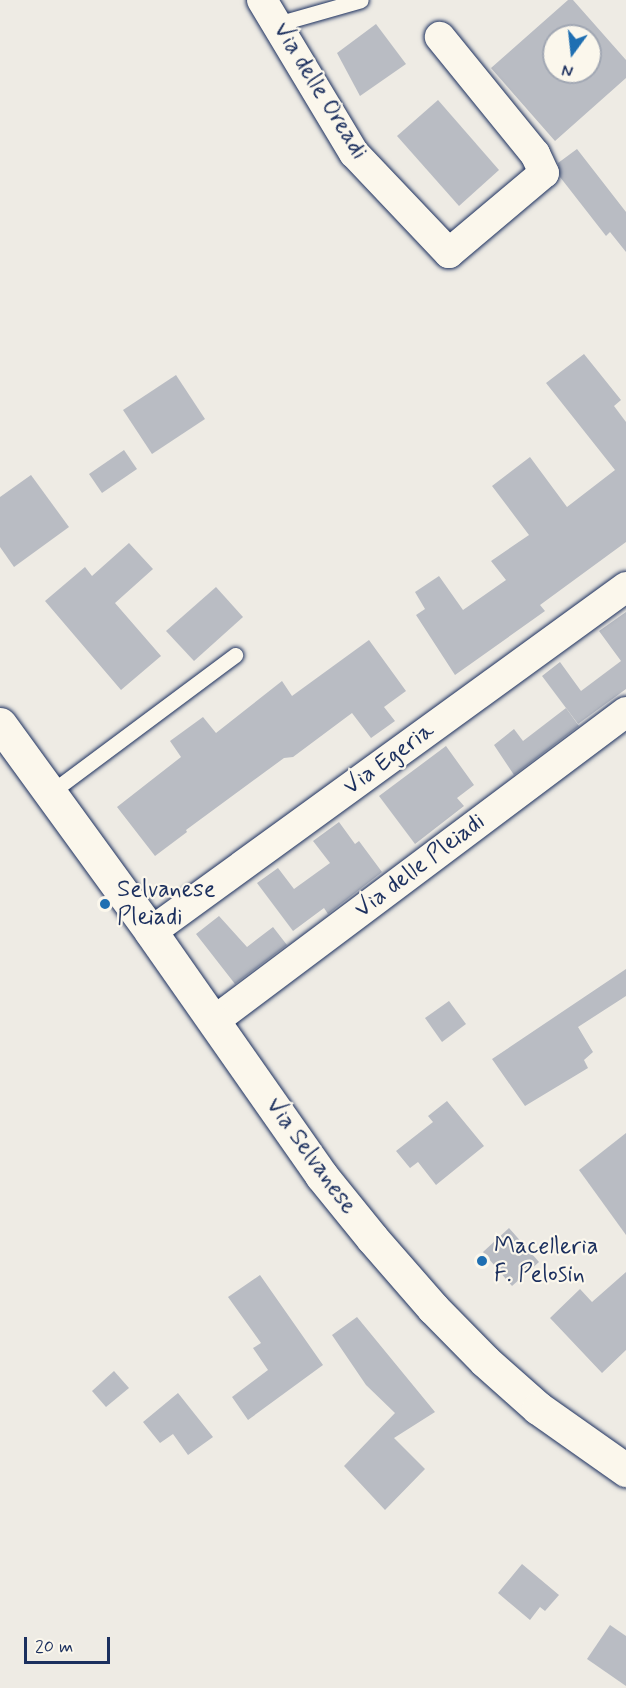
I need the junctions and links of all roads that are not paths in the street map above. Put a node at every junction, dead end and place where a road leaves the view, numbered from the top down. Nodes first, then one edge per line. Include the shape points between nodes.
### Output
1 (361, 0) edge
2 (270, 12) edge
3 (440, 37) dead end
4 (626, 587) edge
5 (235, 655) dead end
6 (626, 712) edge
7 (0, 724) edge
8 (50, 793) junction
9 (152, 932) junction
10 (214, 1021) junction
11 (626, 1470) edge

1 - 2 lane
2 - 3 street, Via delle Oreadi via 354,153 449,253 544,173 535,154
4 - 9 street, Via Egeria
5 - 8 lane
6 - 10 street, Via delle Pleiadi
7 - 8 street, Via Selvanese
8 - 9 street, Via Selvanese
9 - 10 street, Via Selvanese
10 - 11 street, Via Selvanese via 321,1175 433,1308 538,1408

